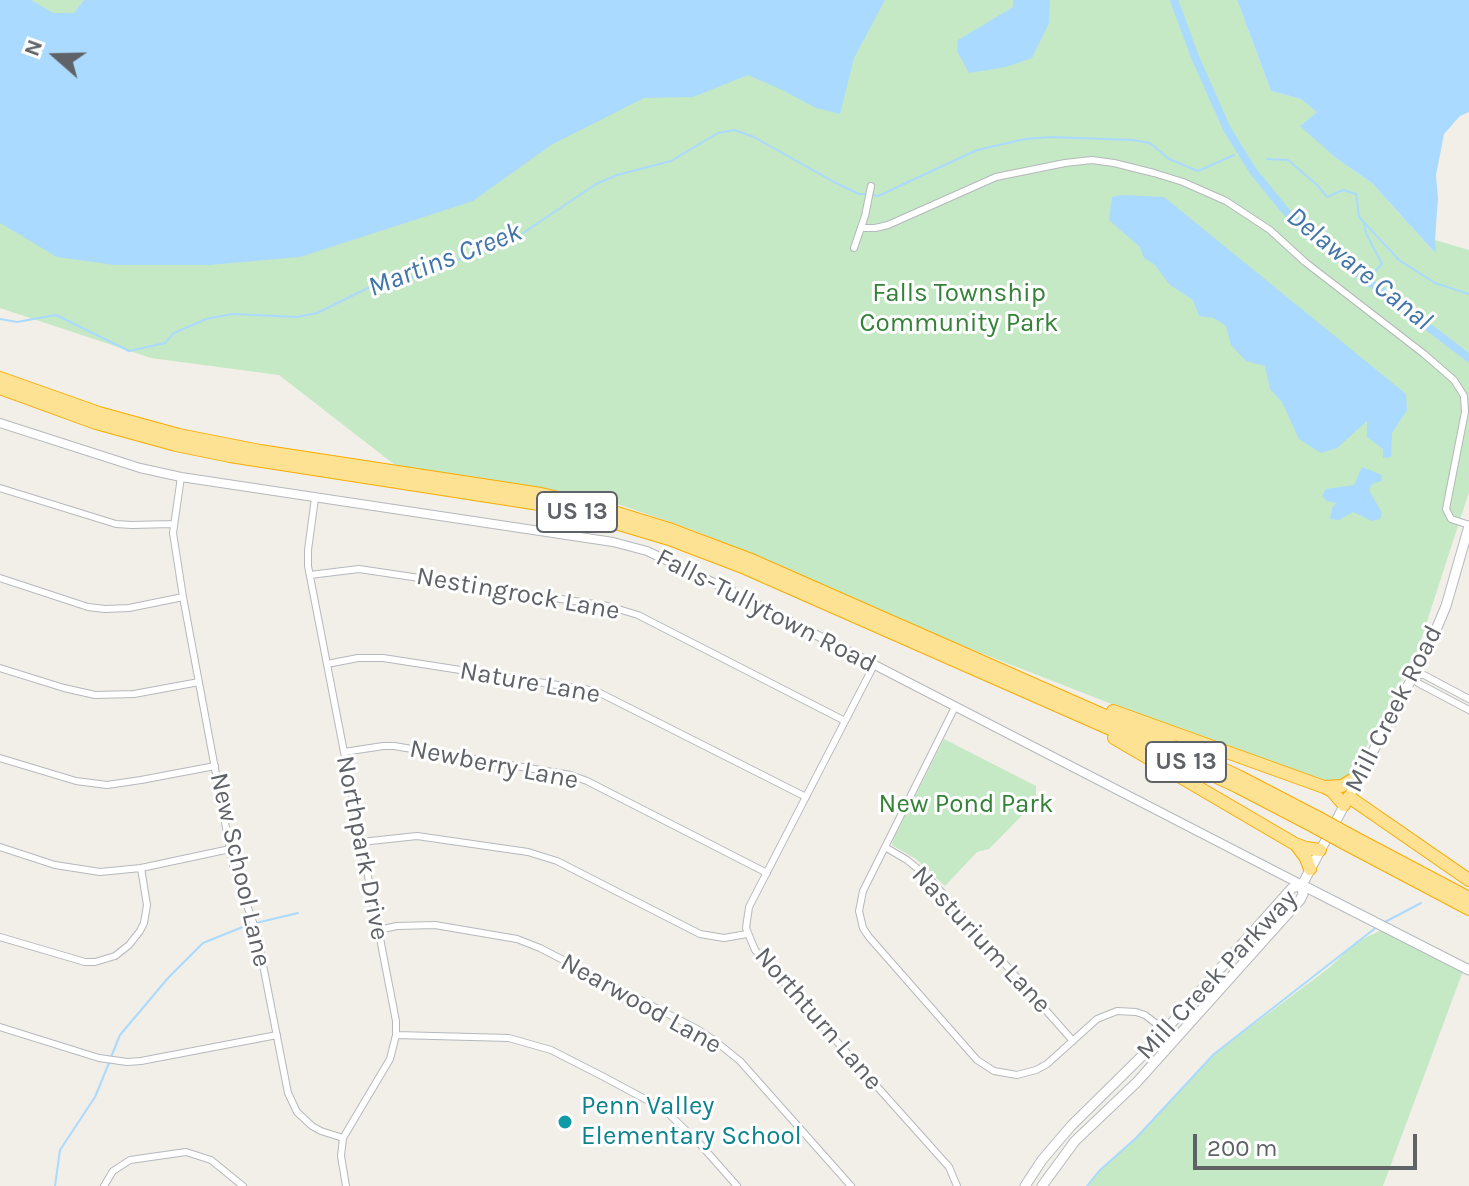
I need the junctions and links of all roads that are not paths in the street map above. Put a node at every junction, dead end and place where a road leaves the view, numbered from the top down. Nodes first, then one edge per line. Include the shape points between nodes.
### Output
1 (871, 186) dead end
2 (862, 228) junction
3 (854, 248) dead end
4 (0, 371) edge
5 (0, 378) edge
6 (22, 387) junction
7 (0, 388) edge
8 (0, 395) edge
9 (71, 414) junction
10 (0, 423) edge
11 (181, 477) junction
12 (0, 488) edge
13 (315, 498) junction
14 (173, 524) junction
15 (1469, 526) edge
16 (310, 575) junction
17 (0, 578) edge
18 (183, 597) junction
19 (327, 664) junction
20 (874, 665) junction
21 (0, 668) edge
22 (1009, 673) junction
23 (1413, 675) junction
24 (199, 682) junction
25 (1469, 699) edge
26 (1056, 705) junction
27 (955, 707) junction
28 (1469, 710) edge
29 (845, 721) junction
30 (344, 752) junction
31 (0, 758) edge
32 (215, 766) junction
33 (1360, 775) junction
34 (1324, 787) junction
35 (806, 797) junction
36 (1346, 801) junction
37 (1315, 822) junction
38 (1346, 838) junction
39 (361, 842) junction
40 (1295, 844) junction
41 (0, 847) edge
42 (885, 847) junction
43 (230, 849) junction
44 (1320, 850) junction
45 (141, 868) junction
46 (1310, 869) junction
47 (767, 873) junction
48 (1469, 880) edge
49 (1302, 885) junction
50 (1469, 898) edge
51 (1469, 909) edge
52 (378, 930) junction
53 (747, 934) junction
54 (0, 937) edge
55 (1469, 970) edge
56 (0, 1027) edge
57 (1166, 1030) junction
58 (277, 1035) junction
59 (396, 1035) junction
60 (1176, 1039) junction
61 (1073, 1041) junction
62 (343, 1138) junction
63 (104, 1186) edge
64 (243, 1186) edge
65 (346, 1186) edge
66 (737, 1186) edge
67 (851, 1186) edge
68 (957, 1186) edge
69 (1025, 1186) edge
70 (1042, 1186) edge

1 - 2 street
2 - 3 street
2 - 15 street via 888,225 996,177 1092,160 1154,173 1226,201 1270,230 1454,380 1464,396 1465,412 1446,509 1451,519
4 - 6 highway
5 - 6 highway, US 13
6 - 22 highway, US 13 via 192,438 514,489 634,517 749,559
7 - 9 highway, US 13
8 - 9 highway
9 - 26 highway, US 13 via 204,451 526,501 644,531 733,563
10 - 11 street, Falls-Tullytown Road
11 - 13 street, Falls-Tullytown Road
11 - 14 street, New School Lane
12 - 14 street via 116,524
13 - 16 street, Northpark Drive via 307,557
13 - 20 street, Falls-Tullytown Road via 633,547 666,558
14 - 18 street, New School Lane
15 - 23 main road, Mill Creek Road via 1446,606
16 - 19 street, Northpark Drive
16 - 29 street, Nestingrock Lane via 359,569 608,606 638,615
17 - 18 street via 105,609
18 - 24 street, New School Lane
19 - 30 street, Northpark Drive
19 - 35 street, Nature Lane via 383,658 596,691
20 - 27 street, Falls-Tullytown Road
20 - 29 street, Northturn Lane
21 - 24 street via 95,695
22 - 34 highway
22 - 37 highway, US 13 via 1199,757
23 - 25 street via 1424,675
23 - 28 street via 1418,683
23 - 33 main road, Mill Creek Road
24 - 32 street, New School Lane
26 - 37 highway, US 13
26 - 40 highway
27 - 42 street
27 - 49 street, Falls-Tullytown Road
29 - 35 street, Northturn Lane
30 - 39 street, Northpark Drive
30 - 47 street, Newberry Lane via 394,746 571,775
31 - 32 street via 107,785
32 - 43 street, New School Lane
33 - 34 highway via 1342,786
33 - 36 main road, Mill Creek Road
34 - 36 highway
35 - 47 street, Northturn Lane
36 - 44 main road, Mill Creek Road
36 - 48 highway
37 - 38 highway, US 13, bridge
38 - 50 highway, US 13
38 - 51 highway, US 13
39 - 52 street, Northpark Drive
39 - 53 street via 417,836 528,852 557,861 700,934
40 - 44 highway
40 - 46 highway
41 - 45 street via 86,871
42 - 61 street, Nasturium Lane via 929,878
42 - 61 street via 860,901 863,928 977,1060 1001,1073 1029,1073
43 - 45 street
43 - 58 street, New School Lane via 257,934
44 - 46 main road, Mill Creek Road
45 - 54 street via 144,923 115,956 85,962
46 - 49 main road, Mill Creek Road
47 - 53 street, Northturn Lane via 748,909
49 - 55 main road
49 - 57 main road, Mill Creek Parkway via 1292,888
49 - 60 main road, Mill Creek Parkway via 1300,900
52 - 59 street, Northpark Drive
52 - 67 street, Nearwood Lane via 435,925 517,939 697,1029 740,1061
53 - 68 street, Northturn Lane via 755,950 949,1167
56 - 58 street via 127,1062
57 - 60 street
57 - 61 street via 1145,1015 1117,1011 1097,1019
57 - 69 main road, Mill Creek Parkway via 1063,1134
58 - 62 street, New School Lane via 297,1112 312,1126
59 - 62 street, Northpark Drive via 384,1071
59 - 66 street via 509,1038 551,1050 669,1114
60 - 70 main road, Mill Creek Parkway via 1075,1141
62 - 65 street
63 - 64 street via 113,1171 130,1160 186,1152 211,1160

